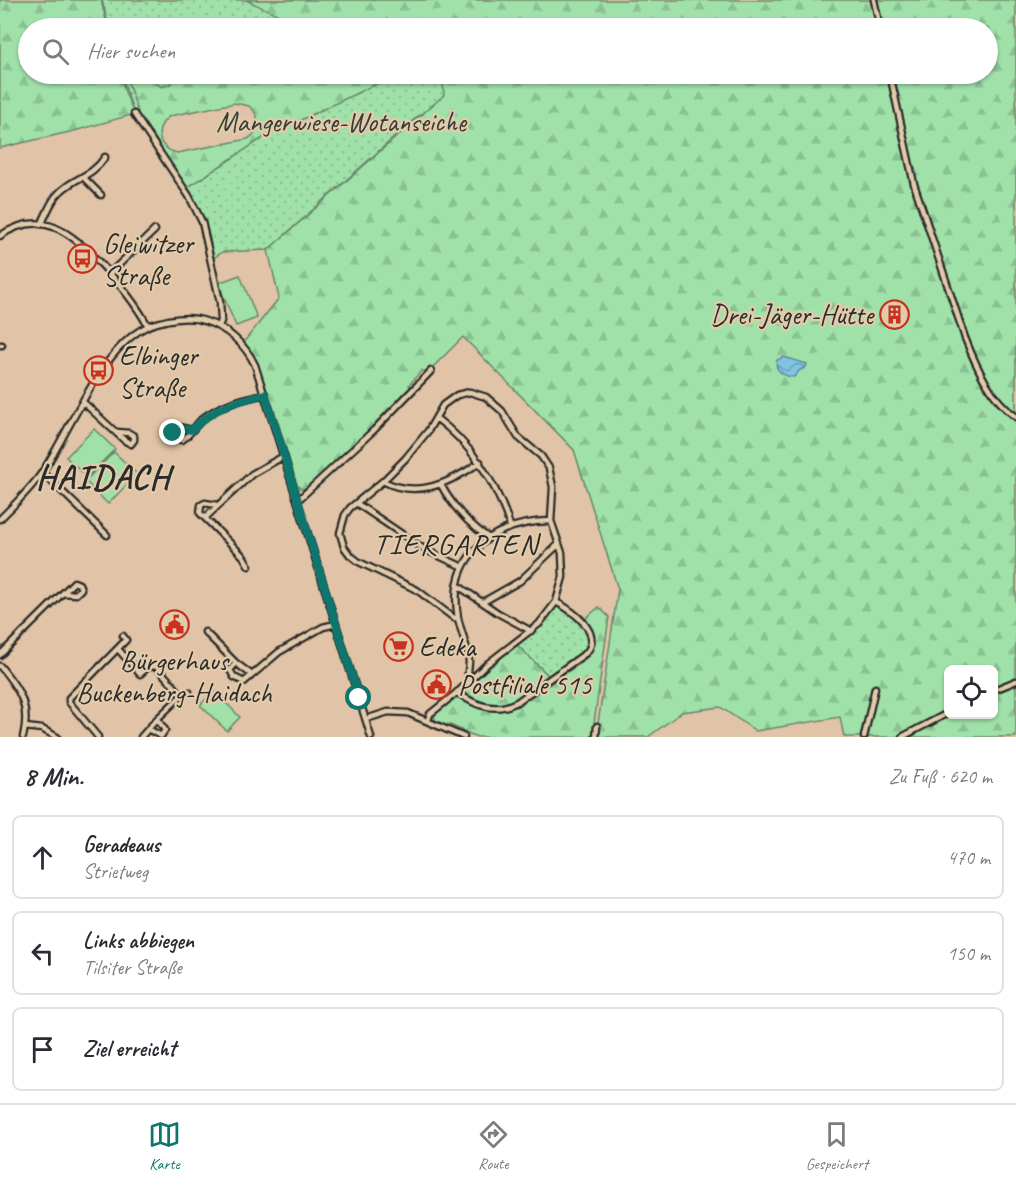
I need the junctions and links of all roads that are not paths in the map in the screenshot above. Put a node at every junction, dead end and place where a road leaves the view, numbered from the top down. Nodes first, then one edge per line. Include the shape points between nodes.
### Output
1 (874, 0) edge
2 (878, 18) edge
3 (892, 84) edge
4 (134, 114) dead end
5 (105, 157) dead end
6 (84, 178) junction
7 (101, 195) dead end
8 (42, 223) junction
9 (155, 230) dead end
10 (0, 236) edge
11 (110, 273) junction
12 (148, 326) junction
13 (219, 326) junction
14 (431, 371) dead end
15 (265, 394) junction
16 (83, 402) junction
17 (1016, 417) edge
18 (436, 418) junction
19 (192, 430) dead end
20 (117, 432) dead end
21 (284, 456) junction
22 (480, 462) junction
23 (42, 472) junction
24 (383, 481) junction
25 (441, 485) junction
26 (298, 501) junction
27 (356, 503) junction
28 (217, 505) junction
29 (205, 518) junction
30 (0, 519) edge
31 (551, 521) junction
32 (510, 526) junction
33 (107, 535) dead end
34 (489, 538) junction
35 (559, 544) junction
36 (249, 566) dead end
37 (463, 567) junction
38 (457, 585) junction
39 (63, 593) dead end
40 (483, 602) junction
41 (556, 602) junction
42 (458, 618) junction
43 (336, 624) junction
44 (531, 631) junction
45 (205, 632) dead end
46 (123, 636) dead end
47 (118, 649) junction
48 (0, 655) edge
49 (236, 663) junction
50 (0, 666) edge
51 (252, 675) junction
52 (470, 680) junction
53 (1016, 681) edge
54 (875, 688) dead end
55 (998, 688) edge
56 (189, 692) dead end
57 (457, 692) junction
58 (182, 696) junction
59 (944, 715) edge
60 (157, 719) junction
61 (366, 719) junction
62 (428, 720) junction
63 (597, 726) dead end
64 (25, 727) junction
65 (148, 729) junction
66 (23, 737) edge
67 (57, 737) edge
68 (98, 737) edge
69 (141, 737) edge
70 (371, 737) edge
71 (464, 737) edge
72 (596, 737) edge
73 (864, 737) edge
74 (902, 737) edge

1 - 2 street
3 - 17 street via 914,184 965,338 986,384
4 - 13 street via 202,222 220,302
5 - 6 street
6 - 7 street
6 - 8 street via 54,198
8 - 10 street via 17,227
8 - 11 street via 68,233
9 - 11 street
11 - 12 street
12 - 13 street via 189,318
12 - 16 street via 128,340 107,364
13 - 15 street via 247,351
14 - 26 street
15 - 19 street via 215,410
15 - 21 street
16 - 20 street
16 - 23 street
18 - 22 street
18 - 24 street
18 - 31 street via 449,401 464,393 478,394 495,404 518,437 549,468 553,487
21 - 26 street
21 - 28 street via 252,474
22 - 25 street
22 - 32 street
23 - 30 street
23 - 33 street
24 - 25 street via 402,489
24 - 27 street
25 - 34 street via 461,515
26 - 43 street
27 - 37 street via 424,549
27 - 42 street via 345,515 340,531 350,555 400,580
28 - 29 street
28 - 29 street via 201,505 200,513
29 - 36 street
31 - 32 street
31 - 35 street
32 - 34 street
34 - 37 street
35 - 40 street via 520,580
35 - 41 street via 564,563
37 - 38 street
38 - 40 street
38 - 42 street
39 - 48 street
40 - 44 street
41 - 44 street
41 - 57 street via 590,631 592,644 586,653 508,707 488,708
42 - 52 street
43 - 51 street via 323,627 279,652
43 - 61 street
44 - 52 street
45 - 49 street
46 - 47 street via 126,640
47 - 58 street via 140,674 156,666
47 - 68 street via 69,698
49 - 51 street
49 - 51 street via 230,672 237,680 244,682
50 - 64 street via 21,693
52 - 57 street
53 - 55 street
54 - 73 street
56 - 58 street
57 - 62 street
58 - 60 street
59 - 74 street
60 - 65 street
60 - 65 street via 165,733 157,736
61 - 62 street via 397,711
61 - 70 street
62 - 71 street
63 - 72 street
64 - 66 street
64 - 67 street via 42,729
65 - 69 street

